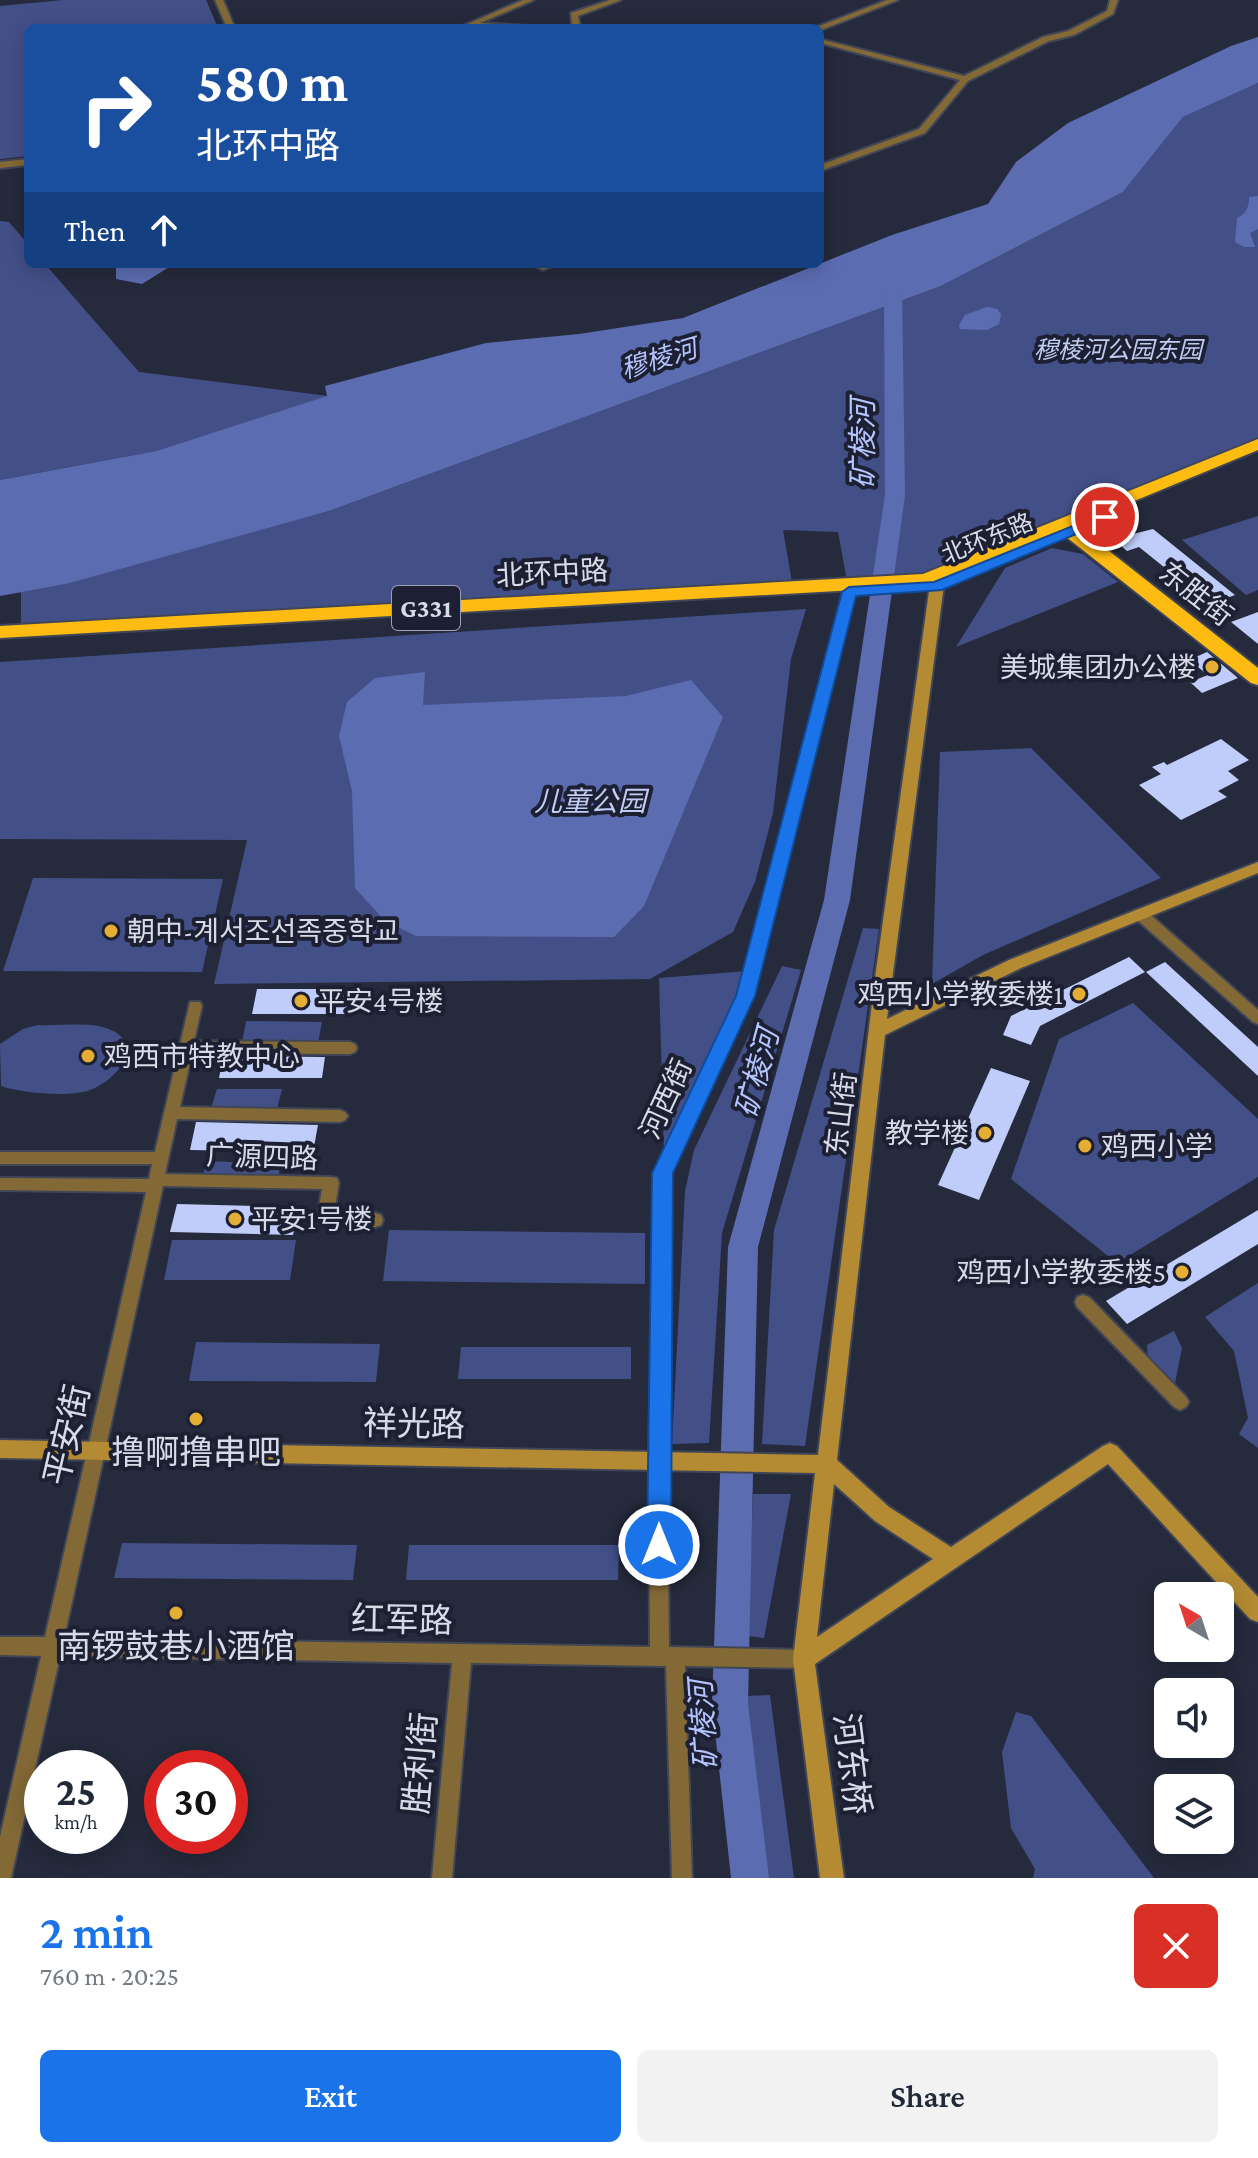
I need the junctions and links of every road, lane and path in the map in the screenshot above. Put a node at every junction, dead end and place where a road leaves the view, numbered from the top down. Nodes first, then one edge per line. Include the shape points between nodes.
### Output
1 (219, 0) edge
2 (530, 0) edge
3 (617, 0) edge
4 (894, 0) edge
5 (1114, 0) edge
6 (229, 24) edge
7 (472, 24) edge
8 (574, 24) edge
9 (824, 26) edge
10 (824, 42) edge
11 (965, 79) junction
12 (24, 162) edge
13 (0, 165) edge
14 (824, 167) edge
15 (1258, 444) edge
16 (1258, 454) edge
17 (1066, 528) junction
18 (937, 582) junction
19 (914, 585) joint
20 (850, 588) junction
21 (0, 632) edge
22 (0, 640) edge
23 (1258, 678) edge
24 (1258, 867) edge
25 (1140, 914) junction
26 (195, 1006) dead end
27 (1258, 1018) edge
28 (877, 1031) junction
29 (186, 1047) junction
30 (350, 1048) dead end
31 (171, 1113) junction
32 (340, 1116) dead end
33 (0, 1158) edge
34 (162, 1158) junction
35 (156, 1183) junction
36 (0, 1184) edge
37 (375, 1220) dead end
38 (1083, 1302) dead end
39 (1180, 1402) dead end
40 (0, 1449) edge
41 (96, 1451) junction
42 (658, 1461) junction
43 (827, 1464) junction
44 (951, 1559) junction
45 (1258, 1612) edge
46 (0, 1646) edge
47 (52, 1647) junction
48 (462, 1653) junction
49 (666, 1657) junction
50 (795, 1659) junction
51 (1, 1878) edge
52 (442, 1878) edge
53 (682, 1878) edge
54 (832, 1878) edge

1 - 6 street
2 - 7 street
3 - 8 street via 574,15
4 - 9 street
5 - 11 street via 1110,12 1071,33 1046,39
10 - 11 street
11 - 14 street via 922,131
12 - 13 street
15 - 17 highway, 北环东路 / G331
16 - 17 highway, 北环东路 / G331
17 - 18 highway, 北环东路 / G331
17 - 23 highway, 东胜街
18 - 19 highway, 北环东路 / G331
18 - 28 street, 东山街
19 - 20 highway, 北环中路 / G331
20 - 21 highway, 北环中路 / G331
20 - 22 highway, 北环中路 / G331
20 - 42 street, 河西街 via 746,996 662,1173
24 - 25 street
25 - 27 street
25 - 28 street via 1015,964
26 - 29 street, 平安街
28 - 43 street, 东山街
29 - 30 street
29 - 31 street, 平安街
31 - 32 street
31 - 34 street, 平安街
33 - 34 street
34 - 35 street, 平安街
35 - 36 street, 广源四路
35 - 37 street, 广源四路 via 331,1183 325,1219
35 - 41 street, 平安街
38 - 39 street
40 - 41 street, 祥光路
41 - 42 street, 祥光路
41 - 47 street, 平安街
42 - 43 street, 祥光路
42 - 49 street, 河西街
43 - 44 street via 882,1514
43 - 50 street, 东山街
44 - 45 street via 1110,1452
44 - 50 street
46 - 47 street, 红军路
47 - 48 street, 红军路
47 - 51 street, 平安街
48 - 49 street, 红军路
48 - 52 street, 胜利街
49 - 50 street, 红军路
49 - 53 street, 河西街
50 - 54 street, 河东桥

